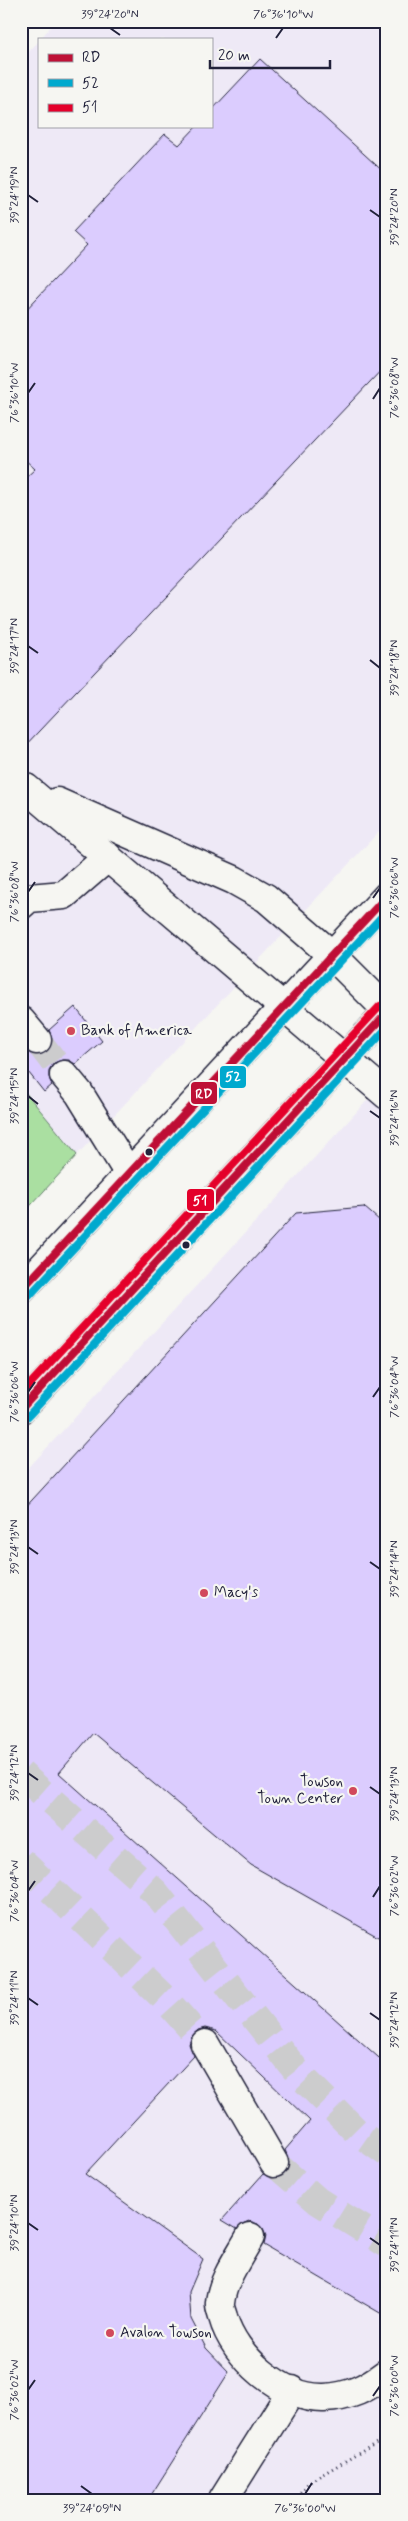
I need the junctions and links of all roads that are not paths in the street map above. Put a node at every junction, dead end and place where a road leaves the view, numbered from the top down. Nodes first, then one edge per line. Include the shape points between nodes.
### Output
1 (108, 857) junction
2 (387, 896) edge
3 (21, 905) edge
4 (332, 955) junction
5 (284, 1006) junction
6 (387, 1011) edge
7 (344, 1057) junction
8 (64, 1074) tunnel mouth
9 (387, 1095) edge
10 (129, 1174) junction
11 (21, 1290) edge
12 (21, 1409) edge
13 (205, 2044) tunnel mouth
14 (274, 2162) tunnel mouth
15 (250, 2237) dead end
16 (387, 2373) edge
17 (292, 2390) junction
18 (223, 2500) edge

1 - 3 main road via 64,895 29,898
1 - 4 main road via 26,788 234,880 266,898
1 - 5 main road
2 - 4 main road
4 - 5 main road
4 - 6 main road
5 - 7 main road
5 - 10 main road
6 - 7 main road
7 - 9 main road
7 - 12 main road
8 - 10 main road
10 - 11 main road
13 - 14 main road
15 - 17 main road via 227,2280 219,2304 227,2334 264,2376
16 - 17 main road via 353,2395 322,2398
17 - 18 main road

